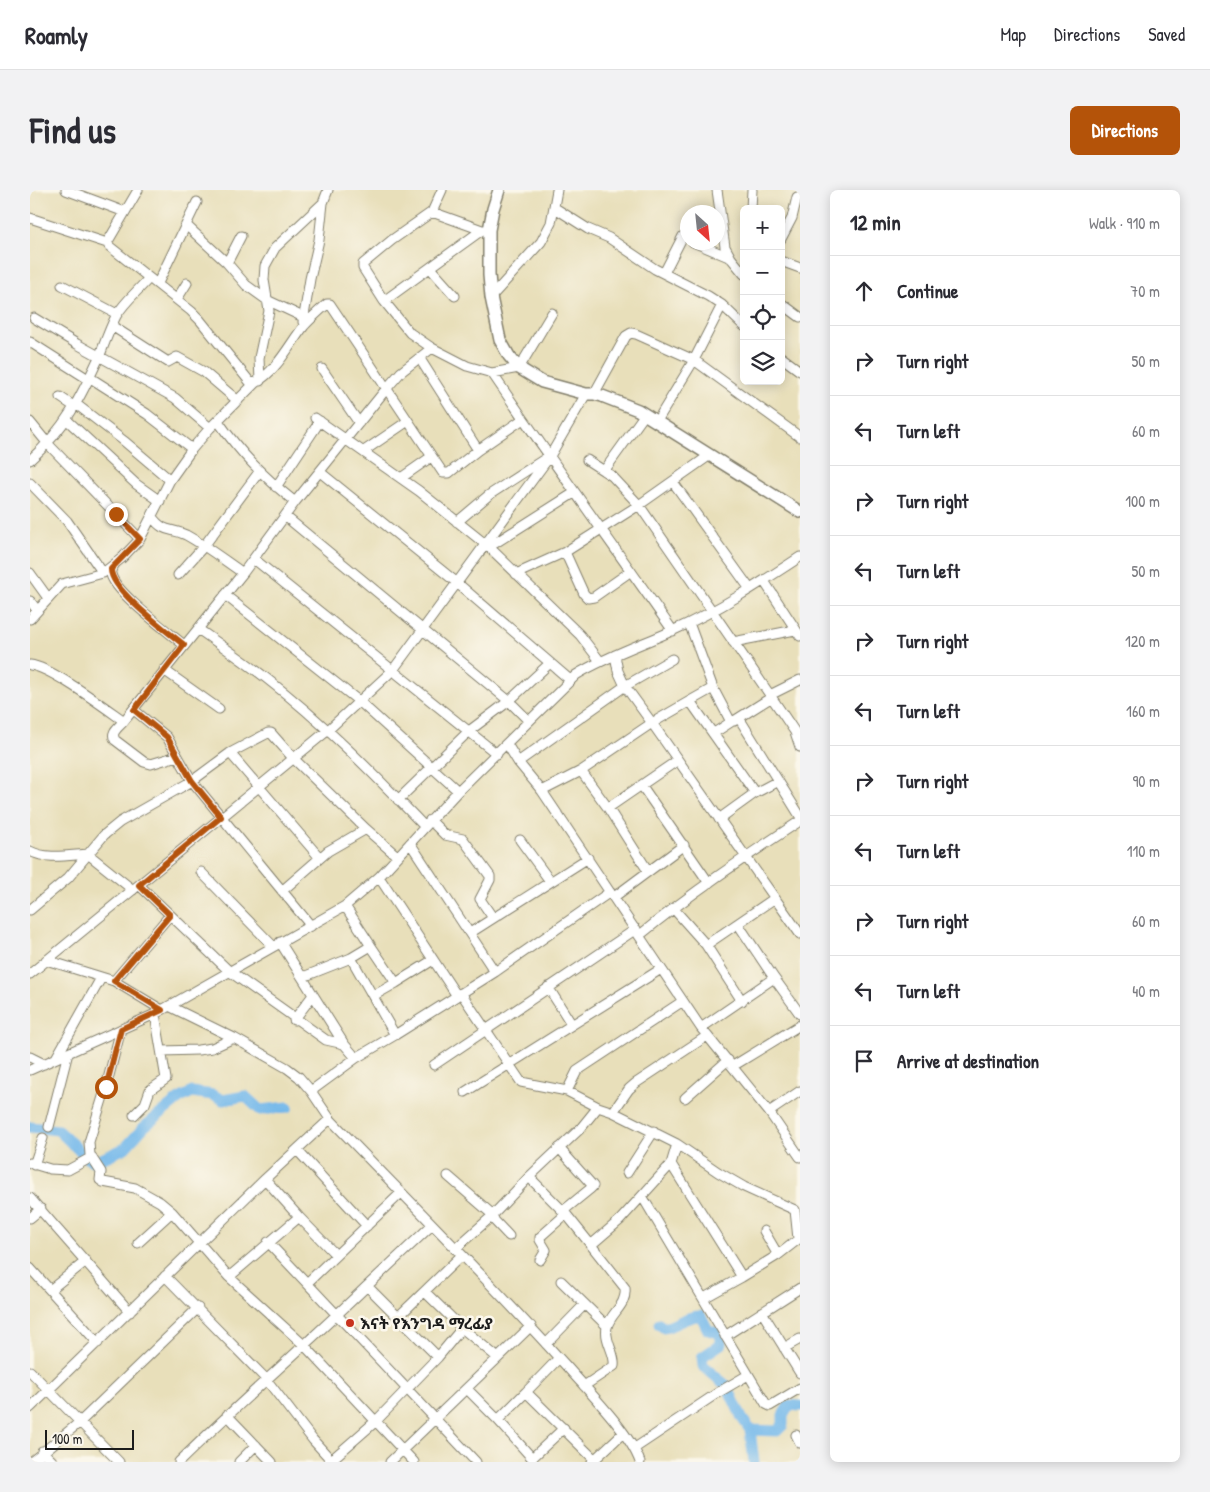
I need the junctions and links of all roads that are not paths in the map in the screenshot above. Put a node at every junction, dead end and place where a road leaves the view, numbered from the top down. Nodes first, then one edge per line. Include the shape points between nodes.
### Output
1 (66, 190) edge
2 (138, 190) edge
3 (328, 190) edge
4 (442, 190) edge
5 (499, 190) edge
6 (557, 190) edge
7 (717, 190) edge
8 (752, 190) edge
9 (797, 197) dead end
10 (197, 202) dead end
11 (323, 203) junction
12 (718, 205) edge
13 (751, 205) edge
14 (554, 208) junction
15 (124, 212) junction
16 (432, 212) junction
17 (30, 218) edge
18 (186, 225) junction
19 (486, 230) junction
20 (785, 231) edge
21 (240, 236) dead end
22 (108, 243) junction
23 (680, 247) edge
24 (725, 247) edge
25 (712, 250) edge
26 (731, 258) junction
27 (785, 262) edge
28 (228, 263) junction
29 (430, 268) junction
30 (800, 268) edge
31 (740, 269) edge
32 (664, 273) junction
33 (149, 278) junction
34 (158, 283) junction
35 (187, 283) dead end
36 (62, 285) dead end
37 (455, 296) dead end
38 (491, 297) junction
39 (177, 299) junction
40 (267, 300) junction
41 (384, 301) junction
42 (722, 305) junction
43 (785, 306) edge
44 (552, 313) dead end
45 (117, 314) junction
46 (800, 317) edge
47 (34, 318) dead end
48 (303, 322) junction
49 (740, 322) edge
50 (112, 326) junction
51 (30, 342) edge
52 (432, 348) junction
53 (100, 355) junction
54 (420, 359) junction
55 (694, 360) junction
56 (785, 360) edge
57 (519, 368) junction
58 (322, 369) dead end
59 (800, 371) edge
60 (492, 374) junction
61 (89, 378) junction
62 (258, 382) junction
63 (387, 388) junction
64 (590, 394) junction
65 (60, 397) dead end
66 (238, 402) junction
67 (75, 406) junction
68 (645, 414) junction
69 (66, 419) junction
70 (523, 419) junction
71 (408, 420) junction
72 (218, 421) junction
73 (657, 421) junction
74 (30, 422) edge
75 (359, 423) junction
76 (210, 428) junction
77 (800, 437) edge
78 (347, 439) junction
79 (48, 444) junction
80 (192, 449) junction
81 (478, 450) junction
82 (364, 451) junction
83 (710, 455) junction
84 (550, 456) junction
85 (431, 457) junction
86 (30, 460) edge
87 (587, 460) dead end
88 (604, 471) junction
89 (259, 472) junction
90 (320, 472) junction
91 (401, 478) junction
92 (170, 480) junction
93 (673, 482) junction
94 (30, 483) edge
95 (276, 487) junction
96 (574, 493) junction
97 (160, 501) junction
98 (295, 502) junction
99 (639, 505) junction
100 (800, 512) edge
101 (286, 516) junction
102 (152, 517) junction
103 (457, 522) junction
104 (599, 529) junction
105 (140, 539) junction
106 (204, 546) junction
107 (487, 546) junction
108 (565, 552) junction
109 (800, 557) edge
110 (254, 559) junction
111 (116, 563) junction
112 (631, 572) junction
113 (30, 573) edge
114 (103, 573) junction
115 (243, 573) junction
116 (516, 574) junction
117 (178, 576) dead end
118 (764, 581) junction
119 (456, 582) junction
120 (750, 589) junction
121 (225, 595) junction
122 (48, 598) junction
123 (30, 601) edge
124 (37, 610) junction
125 (712, 612) junction
126 (30, 619) edge
127 (689, 623) junction
128 (198, 629) junction
129 (422, 629) junction
130 (673, 631) junction
131 (798, 633) edge
132 (733, 642) junction
133 (184, 645) junction
134 (615, 655) junction
135 (672, 659) dead end
136 (600, 661) junction
137 (550, 663) junction
138 (30, 665) edge
139 (164, 670) junction
140 (393, 670) junction
141 (570, 680) junction
142 (800, 680) edge
143 (625, 686) junction
144 (713, 688) junction
145 (771, 696) junction
146 (509, 701) junction
147 (690, 701) junction
148 (360, 702) junction
149 (134, 710) junction
150 (219, 710) dead end
151 (735, 720) junction
152 (124, 721) junction
153 (529, 721) junction
154 (652, 723) junction
155 (469, 730) junction
156 (327, 731) junction
157 (714, 733) junction
158 (507, 744) junction
159 (800, 748) edge
160 (230, 753) junction
161 (497, 754) junction
162 (177, 756) junction
163 (293, 758) junction
164 (678, 760) junction
165 (518, 762) junction
166 (431, 766) junction
167 (581, 771) junction
168 (192, 781) junction
169 (778, 781) junction
170 (642, 786) junction
171 (258, 787) junction
172 (458, 791) junction
173 (542, 792) junction
174 (755, 793) junction
175 (398, 800) junction
176 (608, 808) junction
177 (800, 816) edge
178 (221, 817) junction
179 (719, 819) junction
180 (800, 821) edge
181 (427, 823) junction
182 (366, 829) junction
183 (520, 840) dead end
184 (410, 843) junction
185 (684, 845) junction
186 (30, 850) edge
187 (88, 854) junction
188 (397, 856) junction
189 (745, 856) junction
190 (320, 858) junction
191 (588, 858) junction
192 (648, 870) junction
193 (201, 872) dead end
194 (378, 877) junction
195 (550, 881) junction
196 (708, 883) junction
197 (136, 887) junction
198 (282, 891) junction
199 (612, 895) junction
200 (775, 898) junction
201 (345, 906) junction
202 (673, 908) junction
203 (30, 910) edge
204 (170, 915) junction
205 (493, 918) junction
206 (738, 924) junction
207 (310, 926) junction
208 (638, 932) junction
209 (470, 933) junction
210 (800, 934) edge
211 (277, 944) junction
212 (706, 945) junction
213 (371, 946) junction
214 (351, 958) junction
215 (46, 960) junction
216 (433, 960) junction
217 (661, 969) junction
218 (31, 972) edge
219 (228, 972) junction
220 (495, 972) junction
221 (101, 978) junction
222 (303, 978) junction
223 (774, 978) junction
224 (114, 981) junction
225 (396, 983) junction
226 (548, 987) junction
227 (459, 994) junction
228 (313, 995) junction
229 (372, 996) junction
230 (742, 1000) junction
231 (683, 1001) junction
232 (162, 1010) junction
233 (800, 1014) edge
234 (294, 1020) junction
235 (572, 1025) junction
236 (800, 1025) edge
237 (701, 1028) junction
238 (121, 1029) junction
239 (486, 1031) junction
240 (395, 1035) junction
241 (707, 1036) junction
242 (234, 1038) junction
243 (344, 1044) junction
244 (162, 1051) junction
245 (68, 1053) junction
246 (30, 1056) edge
247 (356, 1058) junction
248 (56, 1059) junction
249 (730, 1063) junction
250 (44, 1064) junction
251 (511, 1064) junction
252 (434, 1065) dead end
253 (30, 1070) edge
254 (311, 1091) junction
255 (567, 1091) junction
256 (800, 1091) edge
257 (465, 1092) dead end
258 (684, 1098) dead end
259 (598, 1107) junction
260 (613, 1112) junction
261 (769, 1112) junction
262 (134, 1115) dead end
263 (330, 1119) junction
264 (49, 1127) dead end
265 (654, 1131) junction
266 (43, 1138) dead end
267 (676, 1144) junction
268 (797, 1145) edge
269 (559, 1148) junction
270 (297, 1150) junction
271 (92, 1157) junction
272 (800, 1157) edge
273 (32, 1164) edge
274 (671, 1164) junction
275 (627, 1173) dead end
276 (448, 1176) dead end
277 (530, 1177) junction
278 (265, 1179) junction
279 (401, 1192) junction
280 (642, 1196) junction
281 (30, 1198) edge
282 (797, 1207) edge
283 (41, 1209) junction
284 (172, 1212) junction
285 (565, 1213) junction
286 (492, 1216) junction
287 (299, 1217) junction
288 (30, 1218) edge
289 (432, 1225) junction
290 (366, 1226) junction
291 (764, 1231) dead end
292 (510, 1236) dead end
293 (799, 1238) edge
294 (138, 1242) dead end
295 (200, 1242) junction
296 (268, 1242) junction
297 (591, 1245) junction
298 (459, 1252) junction
299 (336, 1255) junction
300 (778, 1255) junction
301 (540, 1260) dead end
302 (86, 1261) junction
303 (30, 1268) edge
304 (165, 1276) junction
305 (229, 1277) junction
306 (742, 1277) junction
307 (561, 1281) dead end
308 (307, 1283) junction
309 (367, 1286) junction
310 (800, 1288) edge
311 (50, 1290) junction
312 (425, 1292) junction
313 (704, 1298) junction
314 (584, 1305) junction
315 (198, 1308) junction
316 (130, 1312) junction
317 (762, 1312) junction
318 (337, 1315) junction
319 (398, 1317) junction
320 (531, 1326) junction
321 (607, 1326) junction
322 (462, 1328) junction
323 (725, 1336) junction
324 (800, 1338) edge
325 (98, 1343) junction
326 (546, 1344) junction
327 (305, 1346) junction
328 (784, 1348) junction
329 (438, 1357) junction
330 (498, 1358) junction
331 (559, 1358) junction
332 (30, 1371) edge
333 (800, 1373) edge
334 (748, 1375) junction
335 (266, 1380) junction
336 (584, 1386) junction
337 (800, 1388) edge
338 (407, 1389) junction
339 (48, 1390) junction
340 (466, 1390) junction
341 (526, 1392) junction
342 (30, 1408) edge
343 (227, 1415) junction
344 (436, 1419) junction
345 (498, 1420) junction
346 (376, 1421) junction
347 (80, 1422) junction
348 (564, 1428) junction
349 (623, 1433) junction
350 (256, 1445) junction
351 (635, 1448) junction
352 (403, 1450) junction
353 (42, 1451) junction
354 (530, 1460) edge
355 (331, 1461) edge
356 (593, 1461) edge
357 (31, 1462) edge
358 (53, 1462) edge
359 (118, 1462) edge
360 (179, 1462) edge
361 (239, 1462) edge
362 (272, 1462) edge
363 (390, 1462) edge
364 (414, 1462) edge
365 (476, 1462) edge
366 (640, 1462) edge

1 - 15 street
2 - 15 street
3 - 11 street
4 - 16 street
5 - 19 main road
6 - 14 street
7 - 12 street
8 - 13 street
9 - 20 street
10 - 18 street
11 - 40 street via 275,248 265,266
11 - 48 street
14 - 32 street
14 - 38 street via 551,223 541,242
15 - 22 street
16 - 19 street
16 - 41 street via 363,264
17 - 22 street
18 - 28 street
18 - 34 street
19 - 29 street
19 - 38 main road
21 - 28 street
22 - 33 street
23 - 32 street
24 - 26 street
25 - 26 street
26 - 31 street
27 - 30 street
28 - 40 street via 246,285
29 - 37 street
29 - 41 street
32 - 42 street
33 - 34 street
33 - 45 street
34 - 39 street
35 - 39 street
36 - 45 street
38 - 57 main road via 500,340
39 - 62 street via 200,320 248,381
40 - 48 street
40 - 62 street via 269,311 259,358
41 - 52 street via 410,332
42 - 49 street
42 - 55 street
43 - 46 street
44 - 57 street
45 - 50 street
47 - 53 street
48 - 62 street via 278,363
48 - 63 street via 330,304
50 - 53 street
50 - 66 street via 168,362 177,357 196,368
51 - 61 street
52 - 54 street
52 - 60 street via 467,366
53 - 61 street
53 - 76 street via 175,398
54 - 63 street via 401,372
54 - 81 street
55 - 64 street via 631,334 626,336
55 - 73 street
55 - 77 street
56 - 59 street
57 - 60 street
57 - 64 main road via 542,382
58 - 75 street
60 - 70 street
61 - 67 street
61 - 80 street via 147,414
62 - 66 street
63 - 71 street
63 - 75 street
64 - 68 main road via 620,402
64 - 84 street
65 - 67 street
66 - 72 street
67 - 69 street
67 - 92 street
68 - 73 main road
68 - 88 street
69 - 79 street
69 - 97 street via 136,484
70 - 81 street
70 - 84 street
71 - 82 street
71 - 85 street
72 - 76 street
72 - 89 street
73 - 83 main road
74 - 79 street
75 - 78 street
76 - 80 street
78 - 82 street
78 - 90 street
78 - 95 street via 318,419
79 - 86 street
79 - 105 street
80 - 92 street
81 - 85 street via 446,474
82 - 91 street
83 - 93 street
83 - 100 main road
84 - 96 street
84 - 103 street via 489,495
84 - 107 street
85 - 91 street
87 - 88 street
88 - 99 street via 622,485
89 - 95 street
89 - 106 street
90 - 98 street
90 - 119 street
91 - 103 street
92 - 97 street
93 - 99 street
93 - 120 street
94 - 114 street via 67,521
95 - 98 street
96 - 104 street
96 - 107 street
97 - 102 street
98 - 101 street
99 - 104 street
99 - 125 street
101 - 110 street
101 - 129 street
102 - 105 street
102 - 106 street via 159,526
103 - 107 street
104 - 108 street
104 - 112 street
105 - 111 street
106 - 115 street
106 - 117 street
107 - 116 street
107 - 119 street
108 - 112 street via 588,598
108 - 116 street
109 - 118 street
110 - 115 street
110 - 140 street
111 - 114 street
111 - 133 street via 111,574 126,596
112 - 130 street
113 - 122 street
114 - 122 street via 62,584
115 - 121 street
116 - 136 street via 580,634
118 - 120 street
118 - 131 street
119 - 129 street
119 - 137 street
120 - 125 street
121 - 128 street
121 - 148 street
122 - 124 street
123 - 124 street
124 - 126 street
125 - 127 street
125 - 132 street
127 - 130 street
127 - 144 street
128 - 133 street
128 - 156 street via 266,678
129 - 140 street
129 - 146 street
130 - 134 street
131 - 132 street
132 - 145 street
133 - 139 street
134 - 136 street
134 - 143 street
135 - 143 street
136 - 141 street
137 - 141 street
137 - 146 street
138 - 152 street via 66,682
139 - 149 street
139 - 150 street
140 - 148 street
140 - 155 street
141 - 153 street
142 - 145 street
143 - 154 street
143 - 165 street
144 - 147 street
144 - 151 street
145 - 151 street
145 - 159 street via 795,732
146 - 153 street
146 - 155 street
147 - 154 street
147 - 157 street
148 - 156 street
148 - 166 street
149 - 152 street
149 - 162 street via 167,737
151 - 157 street
151 - 169 street
152 - 162 street via 113,737 144,762 151,764
153 - 158 street
154 - 164 street
154 - 167 street
155 - 161 street
155 - 166 street
156 - 163 street
156 - 175 street
157 - 174 street
158 - 161 street
158 - 165 street
160 - 163 street via 268,733
160 - 168 street
160 - 171 street
161 - 172 street
162 - 168 street
163 - 171 street
163 - 182 street
164 - 170 street
164 - 179 street
165 - 173 street
166 - 172 street
166 - 175 street
167 - 173 street
167 - 176 street
168 - 178 street
168 - 187 street via 120,822
169 - 174 street
169 - 177 street
170 - 176 street
170 - 185 street
171 - 178 street
171 - 190 street
172 - 181 street
173 - 191 street
174 - 179 street
175 - 181 street
176 - 192 street
178 - 197 street
178 - 198 street
179 - 189 street
180 - 189 street
181 - 184 street
181 - 205 street via 446,835 463,839 490,876 480,899
182 - 188 street
182 - 190 street
183 - 195 street
184 - 188 street
184 - 209 street
185 - 192 street
185 - 196 street
186 - 187 street via 45,855
187 - 197 street
187 - 203 street via 68,878
188 - 194 street
189 - 196 street
189 - 200 street
190 - 198 street
191 - 195 street
191 - 199 street
192 - 199 street
193 - 211 street
194 - 201 street
194 - 216 street
195 - 205 street
196 - 202 street
197 - 204 street
197 - 215 street
198 - 207 street
199 - 208 street
199 - 220 street
200 - 206 street
200 - 210 street
201 - 207 street
201 - 213 street
202 - 208 street
202 - 212 street
204 - 219 street
204 - 224 street
205 - 209 street
206 - 212 street
206 - 223 street
207 - 211 street
208 - 217 street
208 - 226 street
209 - 220 street
211 - 219 street
211 - 222 street
212 - 230 street
213 - 214 street
213 - 225 street
214 - 222 street
214 - 229 street
215 - 218 street
215 - 221 street
216 - 225 street
216 - 227 street
217 - 231 street
217 - 235 street
219 - 232 street
219 - 234 street
220 - 227 street
221 - 224 street
221 - 248 street
222 - 228 street
223 - 230 street
223 - 233 street
224 - 232 street
225 - 229 street
226 - 235 street
226 - 239 street
227 - 239 street
227 - 240 street
228 - 234 street
228 - 243 street
229 - 240 street
230 - 237 street
231 - 237 street
231 - 255 street via 576,1070
232 - 238 street
232 - 242 street
232 - 244 street
234 - 243 street via 326,1040
235 - 251 street
236 - 249 street
237 - 241 street
238 - 245 street
238 - 271 street via 88,1142
239 - 251 street
239 - 252 street
240 - 247 street
241 - 249 street
241 - 260 street via 636,1083
242 - 244 street via 212,1048
242 - 254 street via 287,1068
243 - 247 street
244 - 262 street via 166,1079 150,1090 145,1104
245 - 248 street
245 - 264 street
246 - 250 street
247 - 254 street
248 - 250 street
249 - 258 street
249 - 261 street
250 - 253 street
251 - 255 street via 521,1082
251 - 257 street
254 - 263 street
255 - 259 street
256 - 261 street
259 - 260 street
259 - 269 street
260 - 265 street
261 - 268 street
263 - 270 street
263 - 279 street
265 - 267 street
265 - 275 street
266 - 273 street
267 - 274 street
267 - 282 street via 738,1183
268 - 272 street
269 - 277 street
269 - 285 street via 593,1186
270 - 278 street
270 - 290 street
271 - 273 street via 68,1170
271 - 284 street via 101,1172 100,1180 135,1188
274 - 280 street
274 - 306 street
276 - 286 street
277 - 285 street
277 - 286 street
278 - 287 street
278 - 295 street
279 - 289 street
279 - 290 street
280 - 297 street
280 - 313 street
281 - 283 street
282 - 293 street
283 - 288 street
283 - 302 street
284 - 294 street
284 - 295 street
285 - 297 street
285 - 301 street via 540,1237 546,1250
286 - 292 street
286 - 298 street
287 - 296 street
287 - 299 street
289 - 298 street
289 - 309 street
290 - 299 street
291 - 300 street
293 - 300 street
295 - 304 street
295 - 305 street
296 - 305 street
296 - 308 street
297 - 321 street via 625,1288 626,1296
298 - 312 street
298 - 320 street
299 - 308 street
300 - 306 street
302 - 311 street
302 - 316 street
303 - 311 street
304 - 315 street
304 - 316 street
305 - 327 street
306 - 313 street
307 - 314 street
308 - 318 street
309 - 318 street
309 - 319 street
310 - 317 street
311 - 325 street
312 - 319 street
312 - 322 street
313 - 323 street
314 - 321 street
314 - 326 street
315 - 335 street
315 - 347 street
316 - 325 street
317 - 323 street
317 - 328 street
318 - 327 street
318 - 338 street
319 - 329 street
320 - 326 street
320 - 330 street
321 - 336 street via 606,1338 614,1366
322 - 329 street
322 - 330 street
323 - 334 street
324 - 328 street
325 - 339 street
326 - 331 street
327 - 335 street
327 - 346 street
328 - 333 street
329 - 338 street
330 - 340 street
331 - 336 street
331 - 341 street
332 - 339 street
334 - 337 street via 768,1406
334 - 351 street
335 - 343 street
335 - 355 street
336 - 349 street
338 - 344 street
338 - 346 street
339 - 342 street
339 - 347 street
340 - 344 street
340 - 345 street
341 - 345 street
341 - 348 street
343 - 350 street
343 - 360 street
344 - 352 street
344 - 365 street
345 - 354 street
346 - 352 street
346 - 355 street
347 - 353 street
347 - 359 street
348 - 354 street
348 - 356 street
349 - 351 street
349 - 356 street
350 - 361 street
350 - 362 street
351 - 366 street
352 - 363 street
352 - 364 street
353 - 357 street
353 - 358 street

